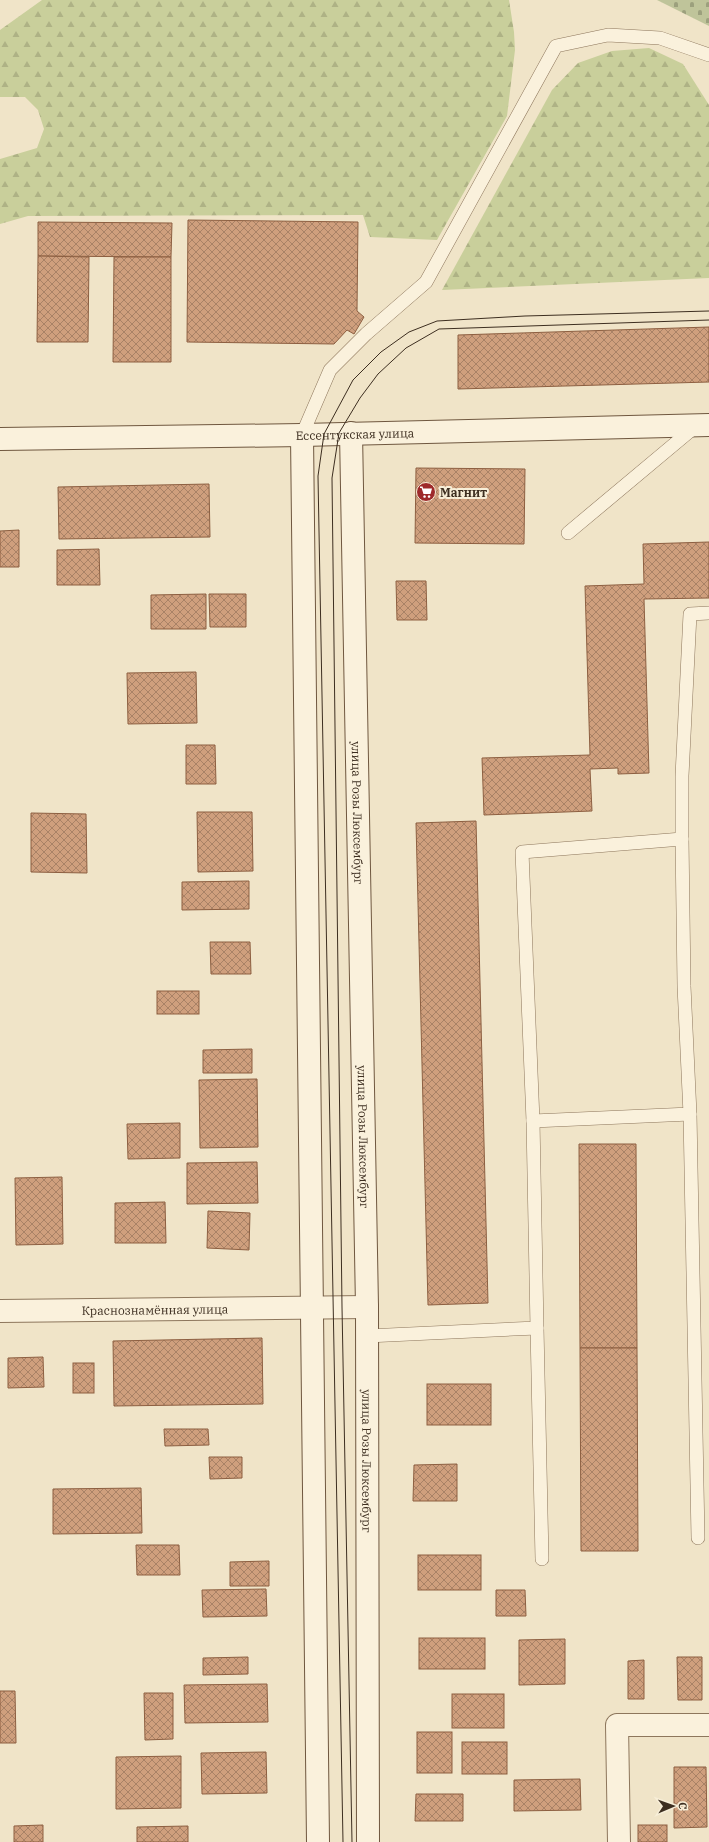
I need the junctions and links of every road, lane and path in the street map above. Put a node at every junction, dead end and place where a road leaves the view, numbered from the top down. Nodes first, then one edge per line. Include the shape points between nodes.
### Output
1 (709, 55) edge
2 (703, 425) edge
3 (351, 433) junction
4 (302, 435) junction
5 (0, 439) edge
6 (568, 533) dead end
7 (709, 613) edge
8 (682, 839) junction
9 (690, 1114) junction
10 (533, 1121) junction
11 (310, 1307) junction
12 (367, 1307) junction
13 (0, 1311) edge
14 (537, 1328) junction
15 (367, 1336) junction
16 (698, 1538) dead end
17 (542, 1559) dead end
18 (709, 1725) edge
19 (318, 1842) edge
20 (368, 1842) edge
21 (619, 1842) edge

1 - 4 lane via 660,38 608,35 556,46 426,282 366,334 330,370
2 - 3 street, Ессентукская улица
2 - 6 lane
3 - 4 street, Ессентукская улица
3 - 12 street, улица Розы Люксембург
4 - 5 street, Ессентукская улица
4 - 11 street
7 - 8 lane via 690,614 682,776
8 - 9 lane via 684,986
8 - 10 lane via 522,852
9 - 10 lane
9 - 16 lane
10 - 14 lane
11 - 12 street, Краснознамённая улица
11 - 13 street, Краснознамённая улица
11 - 19 street
12 - 15 street, улица Розы Люксембург
14 - 15 lane
14 - 17 lane
15 - 20 street, улица Розы Люксембург
18 - 21 street via 617,1725

